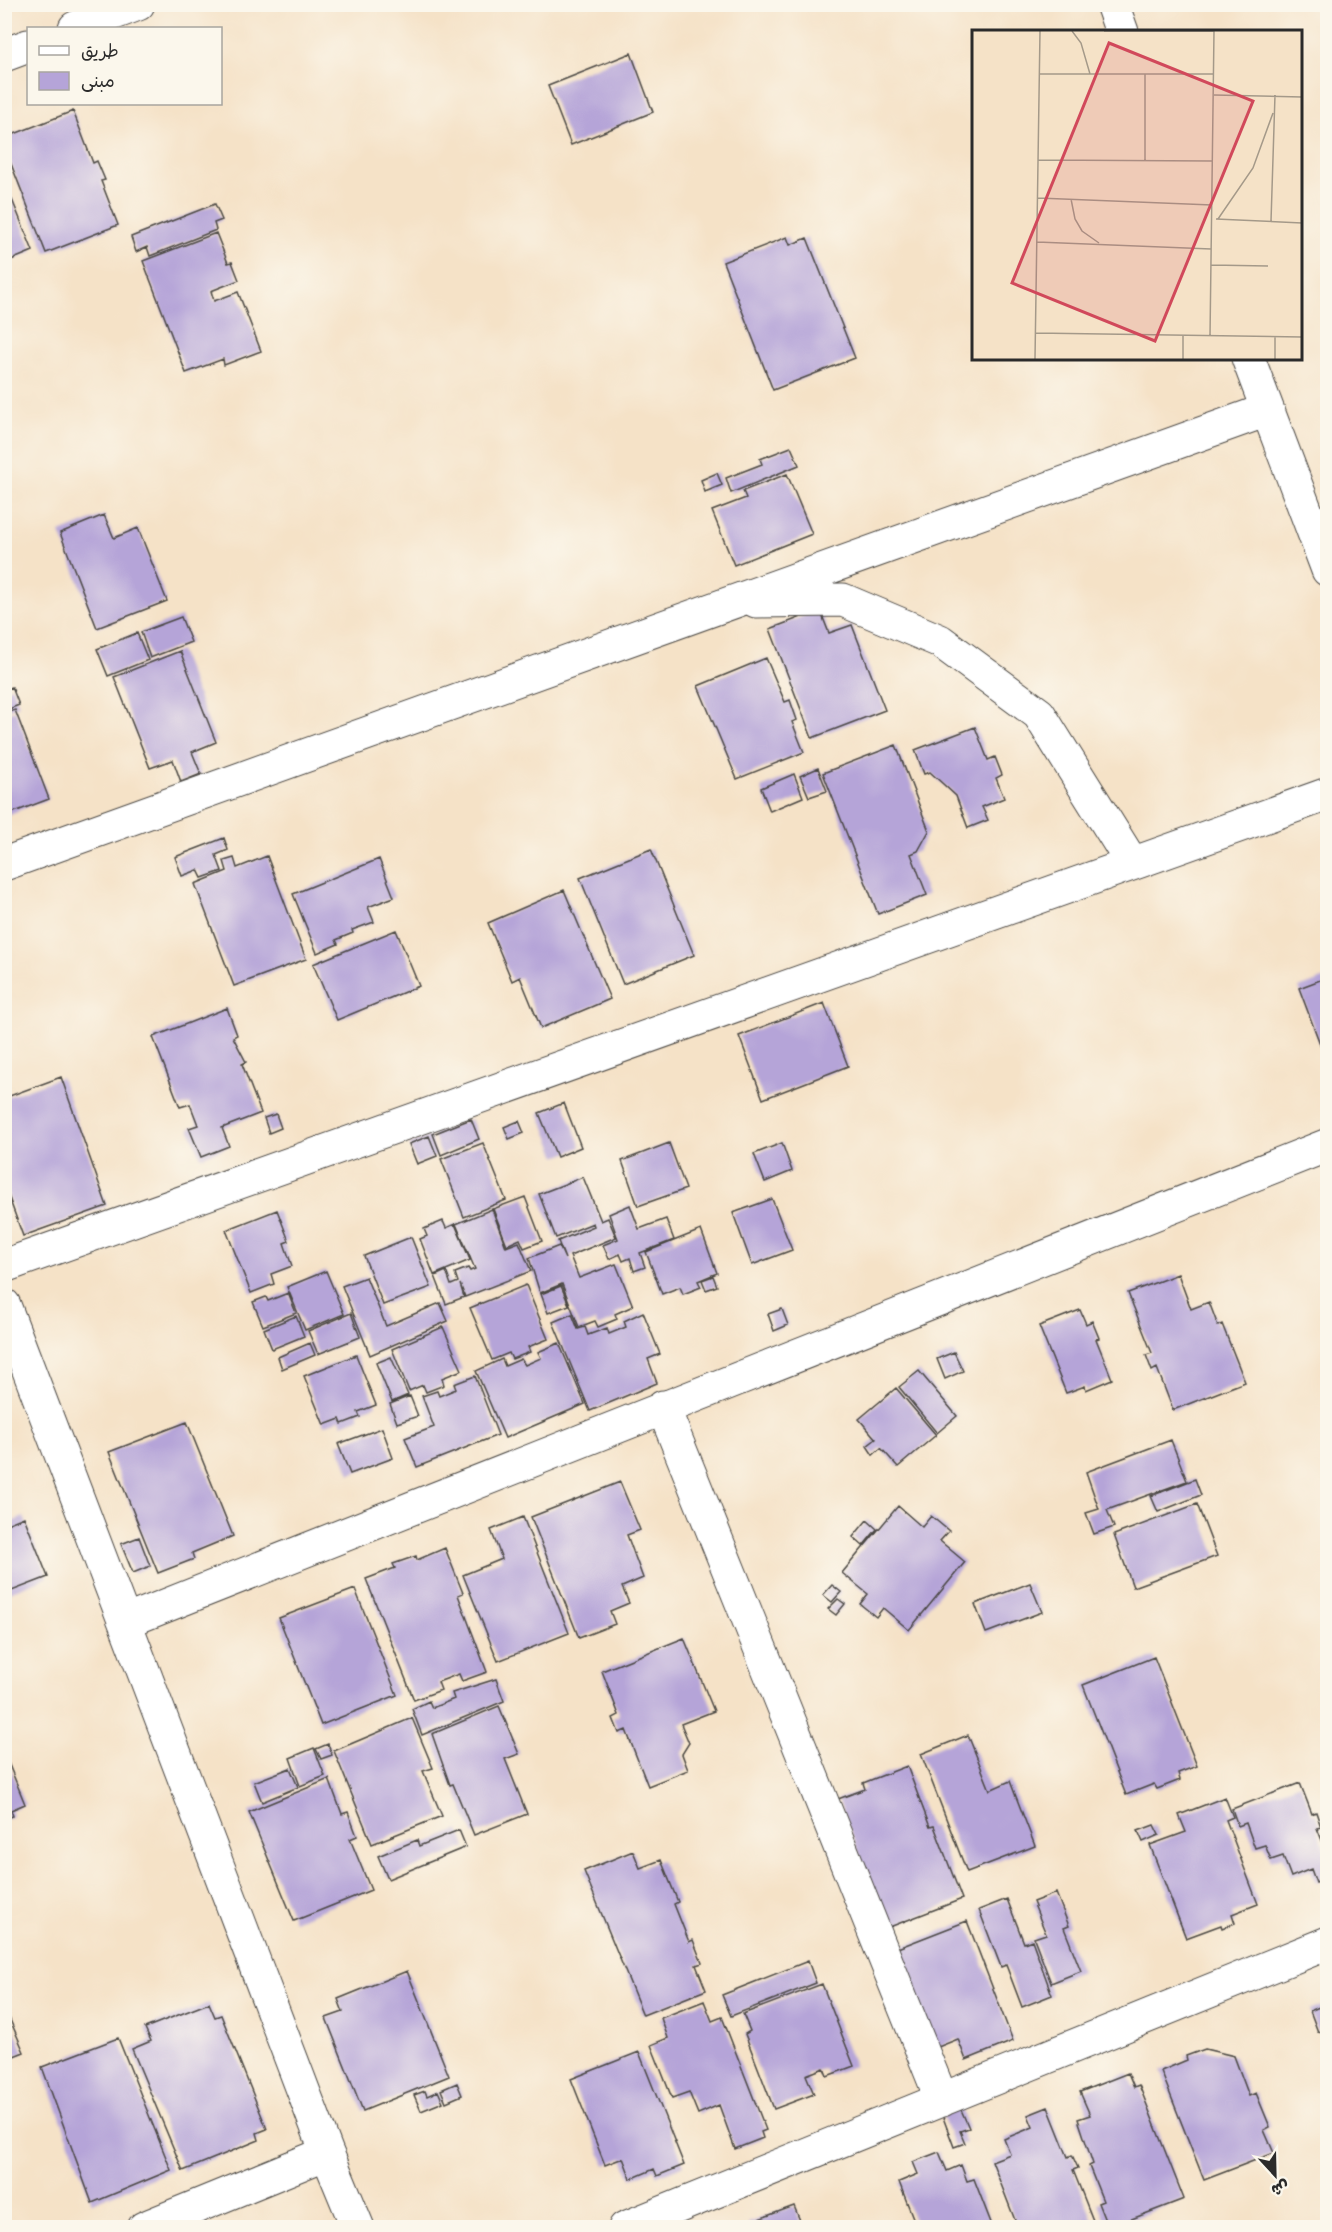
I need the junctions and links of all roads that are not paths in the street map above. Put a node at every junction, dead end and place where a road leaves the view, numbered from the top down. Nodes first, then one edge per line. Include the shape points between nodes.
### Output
1 (138, 4) edge
2 (1112, 4) edge
3 (78, 27) edge
4 (1121, 30) edge
5 (27, 46) edge
6 (4, 55) edge
7 (1249, 360) edge
8 (1267, 410) junction
9 (1328, 570) edge
10 (728, 602) junction
11 (1328, 794) edge
12 (1132, 863) junction
13 (4, 864) edge
14 (1328, 1145) edge
15 (4, 1266) edge
16 (4, 1305) edge
17 (663, 1407) junction
18 (127, 1621) junction
19 (1328, 1943) edge
20 (942, 2100) junction
21 (327, 2153) junction
22 (144, 2228) edge
23 (358, 2228) edge
24 (625, 2228) edge

1 - 3 street
2 - 4 street
5 - 6 street
7 - 8 street
8 - 9 street
8 - 10 street
10 - 12 street via 843,600 940,641 1039,714
10 - 13 street
11 - 12 street
12 - 15 street
14 - 17 street
16 - 18 street
17 - 18 street
17 - 20 street
18 - 21 street
19 - 20 street
20 - 24 street
21 - 22 street
21 - 23 street

